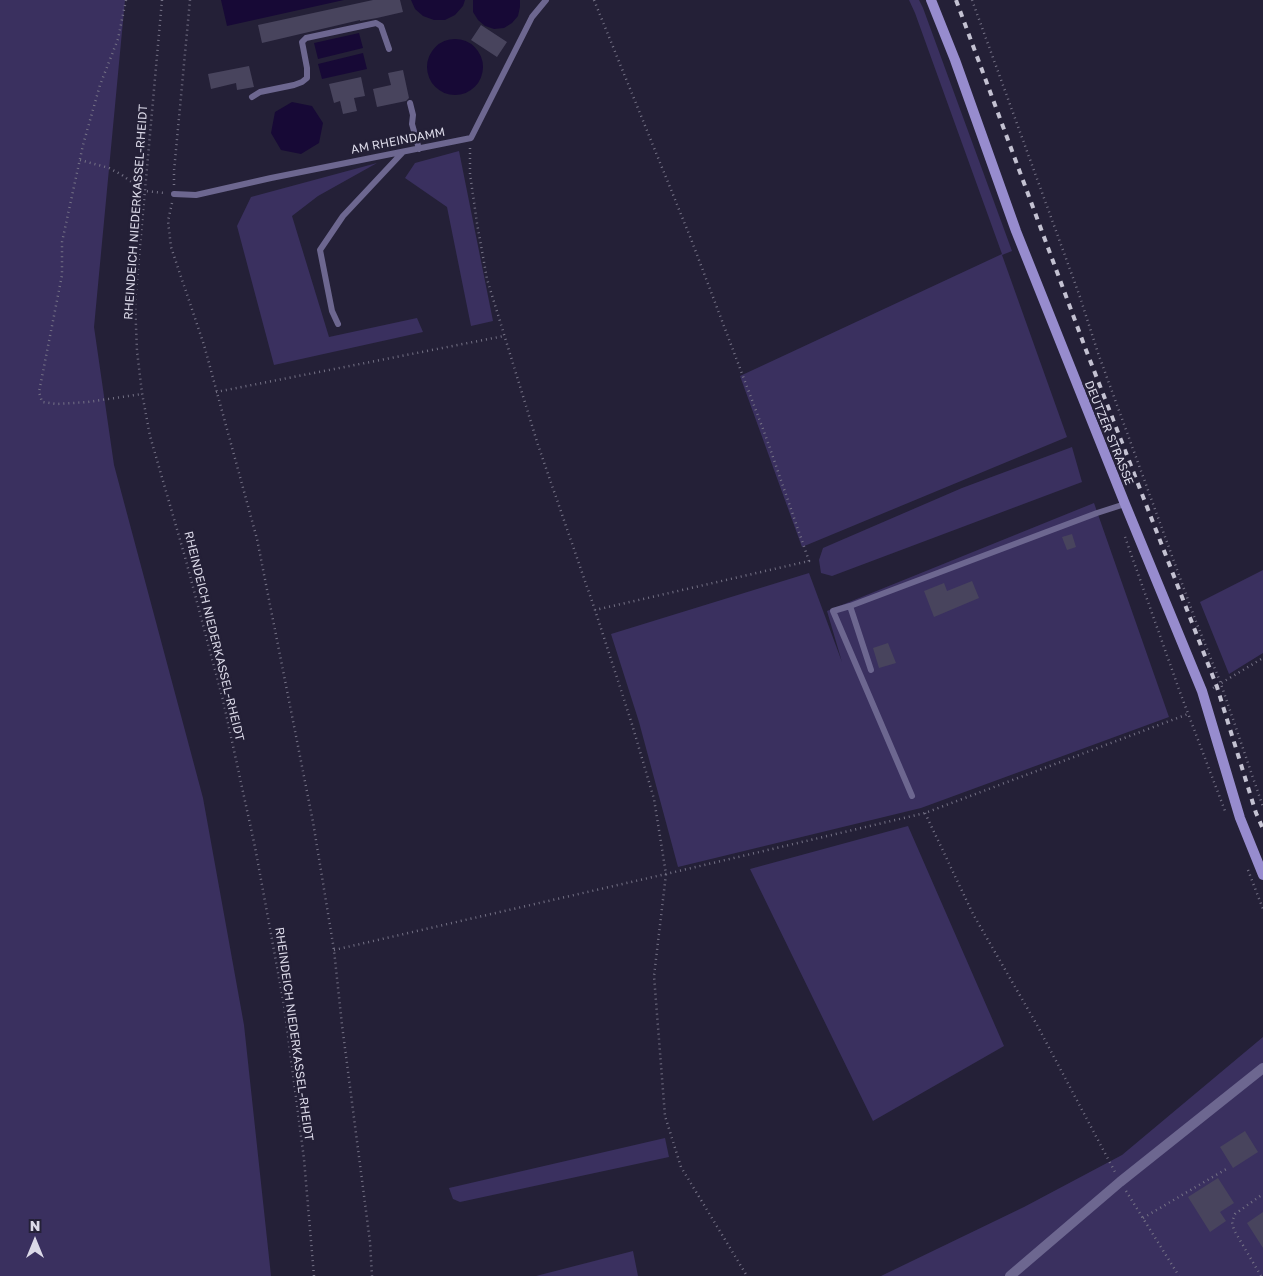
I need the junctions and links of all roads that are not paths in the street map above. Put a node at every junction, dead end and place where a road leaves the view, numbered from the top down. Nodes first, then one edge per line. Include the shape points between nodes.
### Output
1 (546, 0) edge
2 (931, 0) edge
3 (389, 48) dead end
4 (252, 97) dead end
5 (410, 103) dead end
6 (419, 149) junction
7 (403, 152) junction
8 (174, 194) road end
9 (338, 324) dead end
10 (1124, 504) junction
11 (850, 606) junction
12 (871, 670) dead end
13 (912, 796) dead end
14 (1263, 875) edge
15 (1263, 1068) edge
16 (1010, 1276) edge

1 - 6 lane, AM RHEINDAMM via 532,17 471,138
2 - 10 street, DEUTZER STRASSE via 1016,231
3 - 4 lane via 381,26 376,23 306,38 302,47 308,68 307,78
5 - 6 lane
6 - 7 lane, AM RHEINDAMM
7 - 8 lane, AM RHEINDAMM via 196,195
7 - 9 lane via 344,216 320,250 332,312
10 - 11 lane
10 - 14 street, DEUTZER STRASSE via 1202,691 1240,818
11 - 12 lane
11 - 13 lane via 833,611
15 - 16 street via 1120,1182

